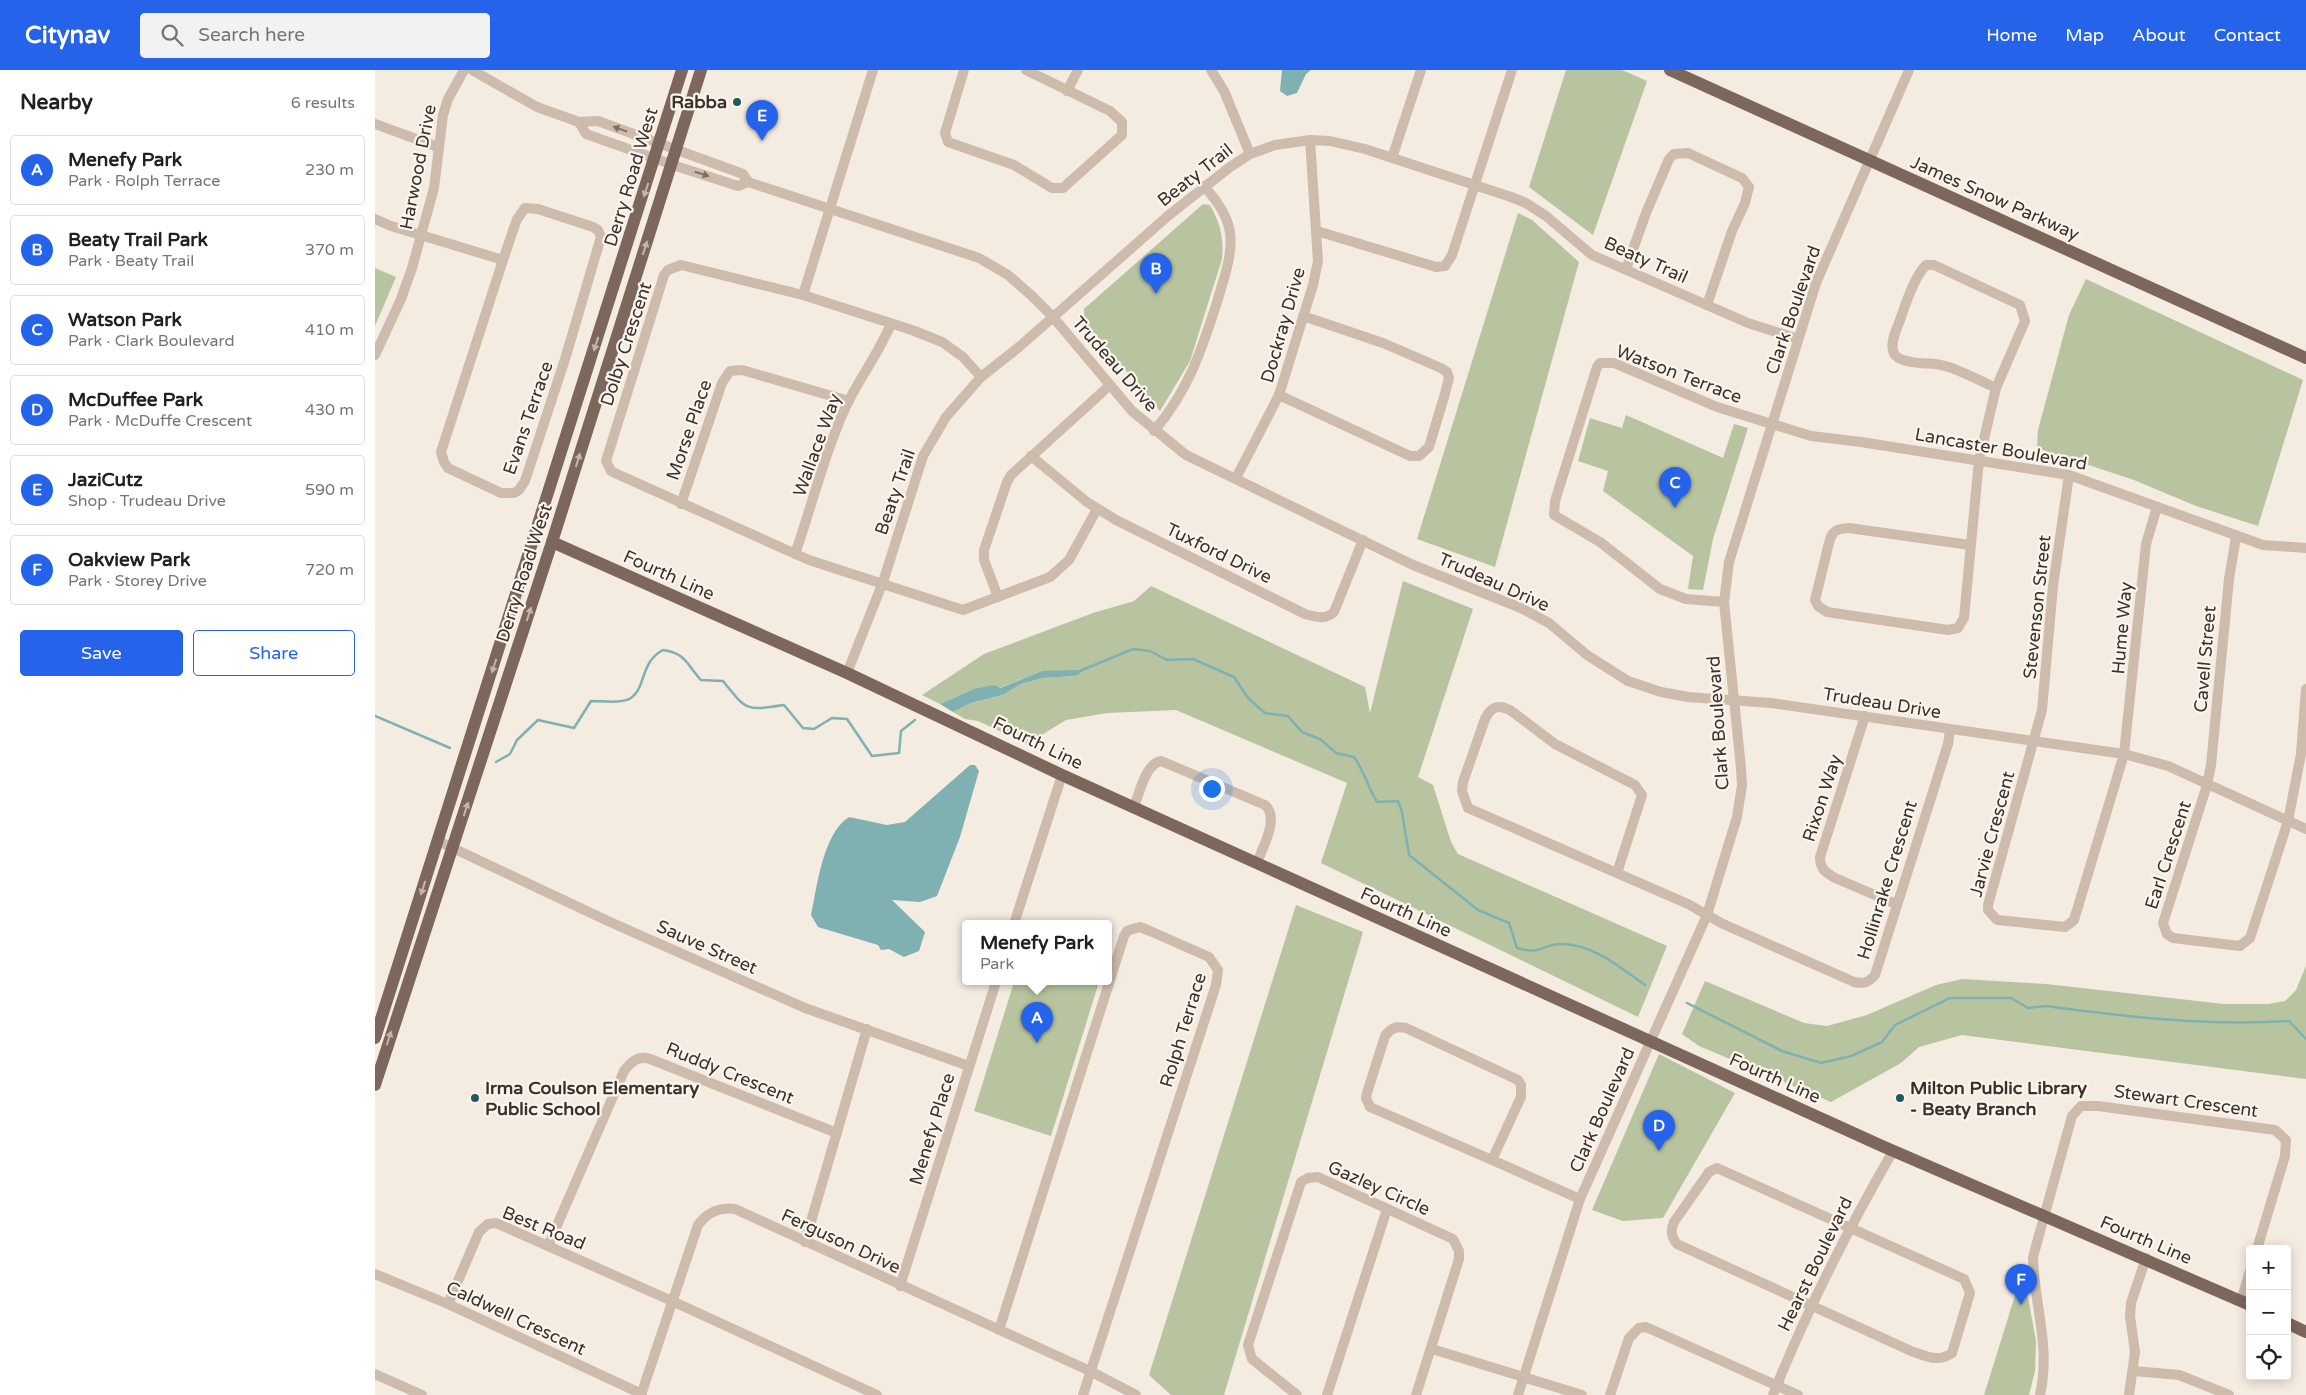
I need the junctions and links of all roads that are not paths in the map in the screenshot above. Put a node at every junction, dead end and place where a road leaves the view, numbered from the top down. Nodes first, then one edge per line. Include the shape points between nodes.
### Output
1 (464, 70) edge
2 (472, 70) edge
3 (682, 70) edge
4 (701, 70) edge
5 (873, 70) edge
6 (965, 70) edge
7 (1027, 70) edge
8 (1078, 70) edge
9 (1211, 70) edge
10 (1421, 70) edge
11 (1511, 70) edge
12 (1670, 70) edge
13 (1909, 70) edge
14 (1067, 91) junction
15 (579, 122) junction
16 (375, 124) edge
17 (1311, 140) junction
18 (660, 143) junction
19 (438, 147) junction
20 (676, 149) junction
21 (1250, 154) junction
22 (656, 158) junction
23 (1392, 158) junction
24 (1869, 160) junction
25 (672, 164) junction
26 (748, 182) junction
27 (1204, 186) junction
28 (1474, 186) junction
29 (830, 208) junction
30 (375, 219) edge
31 (1317, 231) junction
32 (422, 235) junction
33 (503, 260) junction
34 (1626, 269) junction
35 (803, 295) junction
36 (1707, 305) junction
37 (1303, 316) junction
38 (1053, 317) junction
39 (891, 324) junction
40 (1798, 340) junction
41 (375, 355) edge
42 (2306, 358) edge
43 (981, 377) junction
44 (1109, 386) junction
45 (1996, 388) junction
46 (1279, 395) junction
47 (849, 401) junction
48 (1771, 424) junction
49 (1154, 431) junction
50 (1031, 456) junction
51 (1979, 460) junction
52 (2069, 475) junction
53 (1236, 478) junction
54 (681, 504) junction
55 (2157, 507) junction
56 (1097, 509) junction
57 (2236, 537) junction
58 (1363, 540) junction
59 (552, 542) junction
60 (1970, 546) junction
61 (2306, 548) edge
62 (795, 554) junction
63 (883, 582) junction
64 (998, 597) junction
65 (1724, 602) junction
66 (847, 673) junction
67 (2306, 689) edge
68 (1735, 701) junction
69 (1865, 716) junction
70 (1950, 730) junction
71 (2035, 741) junction
72 (2124, 754) junction
73 (1062, 775) junction
74 (2207, 785) junction
75 (1134, 806) junction
76 (2288, 821) junction
77 (2306, 829) edge
78 (438, 841) junction
79 (453, 848) junction
80 (1257, 863) junction
81 (1617, 874) junction
82 (1896, 904) junction
83 (1707, 915) junction
84 (1016, 920) edge
85 (1112, 974) edge
86 (995, 985) edge
87 (1108, 985) edge
88 (867, 1029) junction
89 (375, 1038) edge
90 (1650, 1041) junction
91 (969, 1066) junction
92 (375, 1085) edge
93 (837, 1133) junction
94 (1893, 1151) junction
95 (1492, 1160) junction
96 (1580, 1199) junction
97 (1387, 1210) junction
98 (2043, 1215) junction
99 (1849, 1228) junction
100 (805, 1242) junction
101 (2258, 1245) edge
102 (548, 1246) junction
103 (2146, 1258) junction
104 (375, 1274) edge
105 (900, 1286) junction
106 (2247, 1290) edge
107 (672, 1300) junction
108 (2245, 1303) edge
109 (448, 1304) junction
110 (1811, 1304) junction
111 (2291, 1325) edge
112 (999, 1330) junction
113 (2306, 1332) edge
114 (1432, 1349) junction
115 (1090, 1371) junction
116 (2134, 1371) junction
117 (375, 1374) edge
118 (1524, 1376) junction
119 (1775, 1390) edge
120 (642, 1394) edge
121 (2224, 1394) edge
122 (423, 1395) edge
123 (877, 1395) edge
124 (1083, 1395) edge
125 (1136, 1395) edge
126 (1297, 1395) edge
127 (1327, 1395) edge
128 (1416, 1395) edge
129 (1518, 1395) edge
130 (1582, 1395) edge
131 (1611, 1395) edge
132 (1798, 1395) edge
133 (2040, 1395) edge
134 (2129, 1395) edge

1 - 19 street, Harwood Drive via 448,99
2 - 15 street, Trudeau Drive via 537,106
3 - 18 main road, Derry Road West
4 - 20 main road, Derry Road West
5 - 29 street
6 - 14 street via 945,133 948,142 1015,165 1057,190 1114,144 1124,131 1120,118
7 - 14 street
8 - 14 street
9 - 21 street via 1224,91
10 - 23 street
11 - 28 street
12 - 24 main road, James Snow Parkway
13 - 24 street, Clark Boulevard
18 -> 15 street, Trudeau Drive via 598,121
15 - 22 street, Trudeau Drive via 586,134
16 - 19 street
17 - 21 street, Beaty Trail via 1275,145
17 - 23 street, Beaty Trail via 1347,144
17 - 31 street, Dockray Drive
18 - 20 street, Trudeau Drive
18 - 22 main road, Derry Road West
19 - 32 street, Harwood Drive
20 - 25 main road, Derry Road West
20 - 26 street, Trudeau Drive via 743,174
21 - 27 street, Beaty Trail
22 - 25 street, Trudeau Drive
22 -> 78 main road, Derry Road West
23 - 28 street, Beaty Trail
24 - 40 street, Clark Boulevard via 1821,269
24 - 42 main road, James Snow Parkway
25 -> 26 street, Trudeau Drive via 738,186
59 -> 25 main road, Derry Road West
26 - 29 street, Trudeau Drive
27 - 38 street, Beaty Trail
27 - 49 street via 1227,222 1231,240 1228,265 1199,358 1179,399
28 - 31 street via 1450,261 1441,268
28 - 34 street, Beaty Trail via 1526,203 1592,255
29 - 35 street
29 - 38 street, Trudeau Drive via 979,258 1008,275
30 - 32 street
31 - 37 street, Dockray Drive via 1318,262
32 - 33 street
32 - 41 street, Harwood Drive via 401,299
33 - 33 street, Evans Terrace via 517,219 525,208 538,209 593,227 601,237 525,481 519,490 507,493 448,468 441,452
34 - 36 street, Beaty Trail
34 - 36 street via 1669,158 1674,154 1688,153 1742,178 1749,187
35 - 39 street, Dolby Crescent
35 - 54 street, Dolby Crescent via 681,265 668,270 664,276 606,461 613,472
36 - 40 street, Beaty Trail
37 - 46 street, Dockray Drive
37 - 46 street via 1383,343 1447,372 1449,378 1429,447 1419,456 1410,456
38 - 43 street, Beaty Trail
38 - 44 street, Trudeau Drive
39 - 43 street, Dolby Crescent via 942,342
39 - 47 street, Wallace Way
40 - 48 street, Clark Boulevard
43 - 63 street, Beaty Trail via 946,417 923,456
44 - 49 street, Trudeau Drive
44 - 50 street
45 - 45 street via 2025,321 2023,309 2010,299 1934,265 1926,265 1906,303 1893,340 1893,351 1897,357 1952,368
45 - 51 street
46 - 53 street, Dockray Drive
47 - 54 street, Morse Place via 742,370 730,372 722,383
47 - 62 street, Wallace Way via 836,430
48 - 51 street, Lancaster Boulevard via 1811,436
48 - 65 street, Clark Boulevard via 1732,549
48 - 65 street, Watson Terrace via 1717,407 1614,362 1601,363 1597,366 1555,501 1554,514 1600,542 1660,589 1686,599
49 - 53 street, Trudeau Drive via 1186,455
50 - 56 street, Tuxford Drive
50 - 64 street via 1007,482 985,550 984,560
51 - 52 street, Lancaster Boulevard
51 - 60 street
52 - 55 street, Lancaster Boulevard
52 - 71 street, Stevenson Street via 2053,586 2043,710
53 - 58 street, Trudeau Drive
54 - 62 street, Dolby Crescent
55 - 57 street, Lancaster Boulevard
55 - 72 street, Hume Way via 2146,544
56 - 58 street, Tuxford Drive via 1305,614 1323,618 1335,612
56 - 64 street, Dolby Crescent via 1069,560 1060,570 1050,578
57 - 61 street, Lancaster Boulevard via 2263,545
57 - 74 street, Cavell Street
58 - 68 street, Trudeau Drive via 1413,565 1521,608 1549,623 1587,655 1629,681 1661,692
59 - 66 main road, Fourth Line
79 -> 59 main road, Derry Road West
60 - 60 street via 1840,528 1830,539 1815,600 1831,613 1954,630 1964,618
62 - 63 street, Dolby Crescent
63 - 64 street, Dolby Crescent via 963,610
63 - 66 street, Beaty Trail
65 - 68 street, Clark Boulevard
66 - 73 main road, Fourth Line
67 - 76 street via 2301,754
68 - 69 street, Trudeau Drive
68 - 83 street, Clark Boulevard via 1741,768 1740,801
69 - 70 street, Trudeau Drive
69 - 82 street, Rixon Way via 1820,865 1835,878
70 - 71 street, Trudeau Drive
70 - 82 street, Hollinrake Crescent
71 - 72 street, Trudeau Drive
71 - 72 street, Jarvie Crescent via 1988,905 1997,920 2065,927 2074,920
72 - 74 street, Trudeau Drive via 2168,766
73 - 75 main road, Fourth Line
73 - 84 street
74 - 76 street, Trudeau Drive
74 - 76 street, Earl Crescent via 2163,923 2167,934 2173,938 2240,946 2247,942
75 - 80 main road, Fourth Line
75 - 80 street via 1150,768 1161,761 1263,804 1270,810 1272,819
76 - 77 street, Trudeau Drive
78 - 79 street, Sauve Street
78 -> 89 main road, Derry Road West
79 - 88 street, Sauve Street via 805,1008
92 -> 79 main road, Derry Road West
80 - 90 main road, Fourth Line
81 - 81 street via 1642,795 1635,785 1555,744 1510,710 1502,706 1489,711 1463,782 1463,798 1468,808
81 - 83 street
82 - 83 street, Hollinrake Crescent via 1875,975 1863,984
83 - 90 street, Clark Boulevard
85 - 115 street, Rolph Terrace via 1127,931 1141,927 1209,957 1216,965 1218,976
86 - 91 street, Menefy Place
87 - 112 street, Rolph Terrace
88 - 91 street, Sauve Street
88 - 93 street
90 - 94 main road, Fourth Line
90 - 96 street, Clark Boulevard
91 - 105 street, Menefy Place
93 - 100 street
93 - 102 street, Ruddy Crescent via 645,1057 635,1060 624,1072
94 - 98 main road, Fourth Line
94 - 99 street, Hearst Boulevard
95 - 95 street via 1521,1097 1518,1080 1406,1028 1389,1031 1367,1093 1371,1107
95 - 96 street
96 - 118 street, Clark Boulevard
97 - 114 street, Gazley Circle via 1453,1239 1459,1251
97 - 126 street, Gazley Circle via 1318,1177 1301,1182 1248,1345 1252,1359
97 - 127 street
98 - 101 street, Stewart Crescent via 2072,1116 2081,1106 2275,1130 2286,1140 2285,1156
98 - 103 main road, Fourth Line
98 - 133 street via 2033,1257 2045,1350
99 - 110 street, Hearst Boulevard
99 - 110 street via 1964,1279 1970,1293 1952,1353 1936,1359 1911,1351
99 - 110 street via 1717,1168 1709,1172 1674,1222 1672,1238 1677,1244
100 - 105 street, Ferguson Drive
100 - 107 street, Ferguson Drive via 735,1209 716,1210 698,1225
102 - 107 street, Best Road
102 - 109 street, Best Road via 496,1223 488,1224 479,1232
103 - 108 main road, Fourth Line
103 - 116 street via 2131,1303
104 - 109 street, Caldwell Crescent
105 - 112 street, Ferguson Drive
106 - 108 street
107 - 120 street, Ferguson Drive
107 - 123 street, Best Road
109 - 120 street, Caldwell Crescent
110 - 119 street, Hearst Boulevard
111 - 113 main road
112 - 115 street, Ferguson Drive
114 - 118 street
114 - 128 street, Gazley Circle
115 - 124 street, Rolph Terrace
115 - 125 street, Ferguson Drive
116 - 121 street via 2179,1374
116 - 134 street
117 - 122 street
118 - 129 street, Clark Boulevard
118 - 130 street
119 - 131 street via 1646,1327 1629,1338
119 - 132 street

